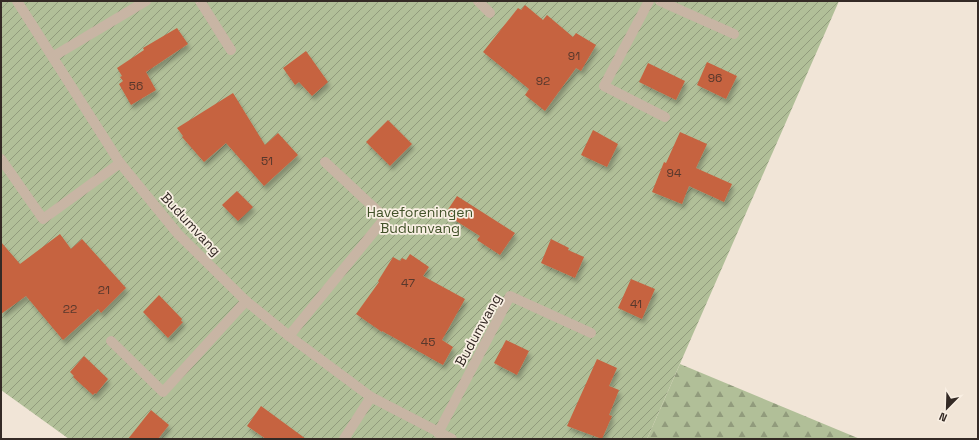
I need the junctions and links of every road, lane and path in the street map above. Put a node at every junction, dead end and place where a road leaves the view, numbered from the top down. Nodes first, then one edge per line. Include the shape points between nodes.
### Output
1 (18, 1) edge
2 (146, 1) edge
3 (200, 1) edge
4 (478, 1) edge
5 (649, 1) edge
6 (660, 1) edge
7 (490, 13) dead end
8 (734, 34) dead end
9 (232, 50) dead end
10 (54, 56) junction
11 (665, 116) dead end
12 (1, 159) edge
13 (120, 162) junction
14 (325, 162) dead end
15 (246, 301) junction
16 (591, 333) dead end
17 (289, 336) junction
18 (111, 341) dead end
19 (371, 397) junction
20 (438, 433) junction
21 (344, 439) edge
22 (452, 439) edge

1 - 10 street, Budumvang
2 - 10 street
3 - 9 street
4 - 7 street
5 - 11 street via 604,86
6 - 8 street
10 - 13 street, Budumvang
12 - 13 street via 43,219
13 - 15 street, Budumvang via 178,234
14 - 17 street via 385,218
15 - 17 street, Budumvang
15 - 18 street via 163,392
16 - 20 street, Budumvang via 510,296
17 - 19 street, Budumvang
19 - 20 street, Budumvang
19 - 21 street
20 - 22 street, Budumvang

